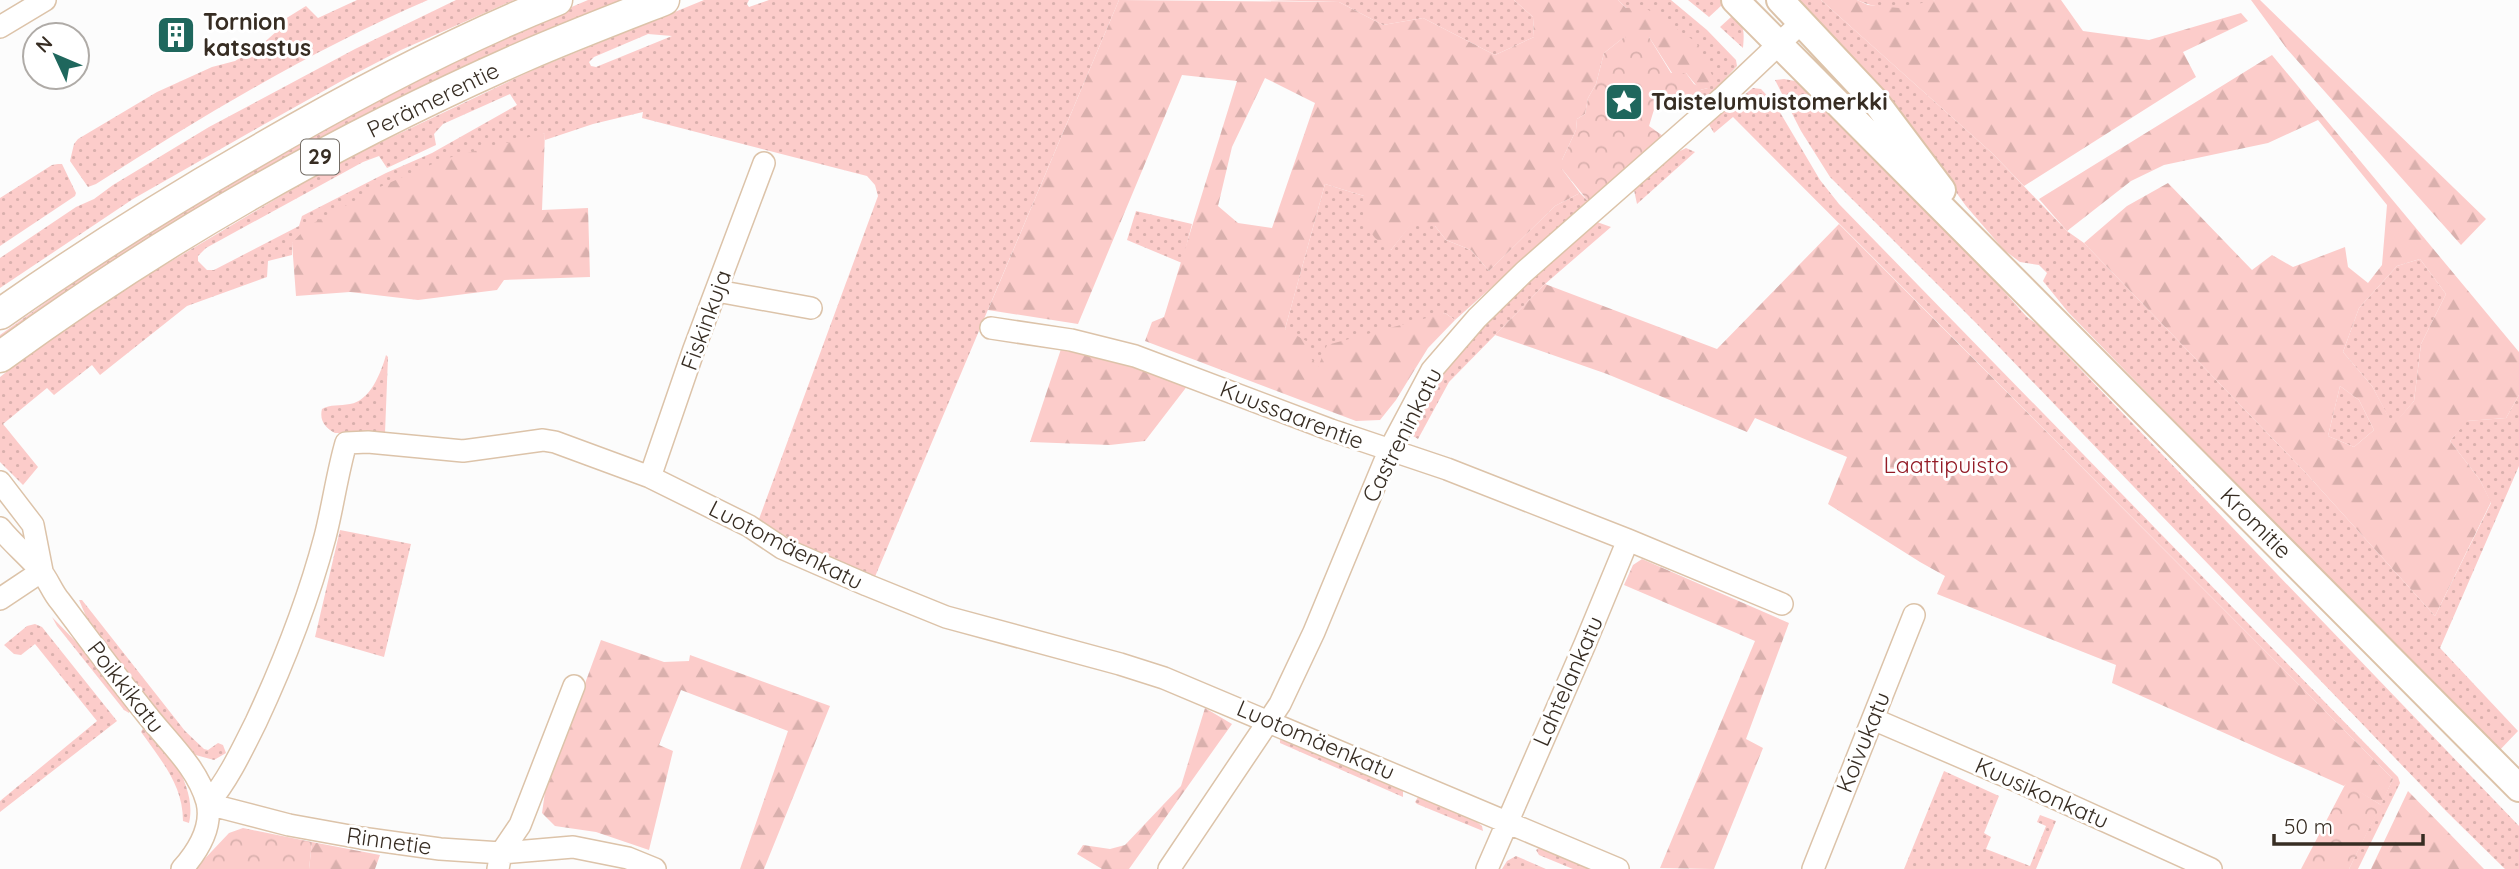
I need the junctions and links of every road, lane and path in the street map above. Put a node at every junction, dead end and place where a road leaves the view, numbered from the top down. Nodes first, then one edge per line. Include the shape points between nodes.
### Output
1 (46, 0) edge
2 (557, 0) edge
3 (664, 0) edge
4 (1735, 0) edge
5 (1780, 0) edge
6 (1801, 23) junction
7 (0, 27) edge
8 (1780, 45) junction
9 (764, 163) dead end
10 (1994, 258) junction
11 (717, 291) junction
12 (811, 308) dead end
13 (0, 314) edge
14 (991, 328) dead end
15 (0, 356) edge
16 (1389, 451) junction
17 (650, 477) junction
18 (0, 482) edge
19 (0, 527) edge
20 (1628, 540) junction
21 (42, 571) junction
22 (0, 600) edge
23 (1782, 604) dead end
24 (1914, 615) dead end
25 (574, 686) dead end
26 (1873, 719) junction
27 (1270, 722) junction
28 (2519, 788) edge
29 (208, 804) junction
30 (1506, 821) junction
31 (500, 861) edge
32 (181, 869) edge
33 (655, 869) edge
34 (1170, 869) edge
35 (1486, 869) edge
36 (1618, 869) edge
37 (1813, 869) edge
38 (2211, 869) edge

1 - 7 street
2 - 13 highway, Perämerentie / 29 via 407,68 311,119 107,242
3 - 15 highway, Perämerentie / 29 via 526,55 329,152 138,263
4 - 8 main road, Kromitie
5 - 6 main road, Kromitie
6 - 8 street, Castreninkatu
6 - 10 main road, Kromitie via 1875,101
8 - 10 main road, Kromitie
8 - 16 street, Castreninkatu via 1477,317 1432,370
9 - 11 street, Fiskinkuja
10 - 28 main road, Kromitie
11 - 12 street
11 - 17 street, Fiskinkuja
14 - 16 street, Kuussaarentie via 1135,356
16 - 20 street, Kuussaarentie
16 - 27 street, Castreninkatu via 1314,632
17 - 27 street, Luotomäenkatu via 749,526 782,548 923,608 1138,669
17 - 29 street, Luotomäenkatu via 543,440 463,451 346,443 325,537 298,624 241,754
18 - 21 street, Poikkikatu via 33,525
19 - 21 street, Poikkikatu
20 - 23 street, Kuussaarentie
20 - 30 street, Lahtelankatu
21 - 22 street
21 - 29 street, Poikkikatu via 108,665 185,760
24 - 26 street, Koivukatu
25 - 31 street via 520,825
26 - 37 street, Koivukatu
26 - 38 street, Kuusikonkatu
27 - 30 street, Luotomäenkatu
27 - 34 street, Castreninkatu
29 - 31 street, Rinnetie via 289,825
29 - 32 street via 199,847
30 - 35 street, Lahtelankatu
30 - 36 street, Luotomäenkatu
31 - 33 street, Rinnetie via 573,847 628,858

